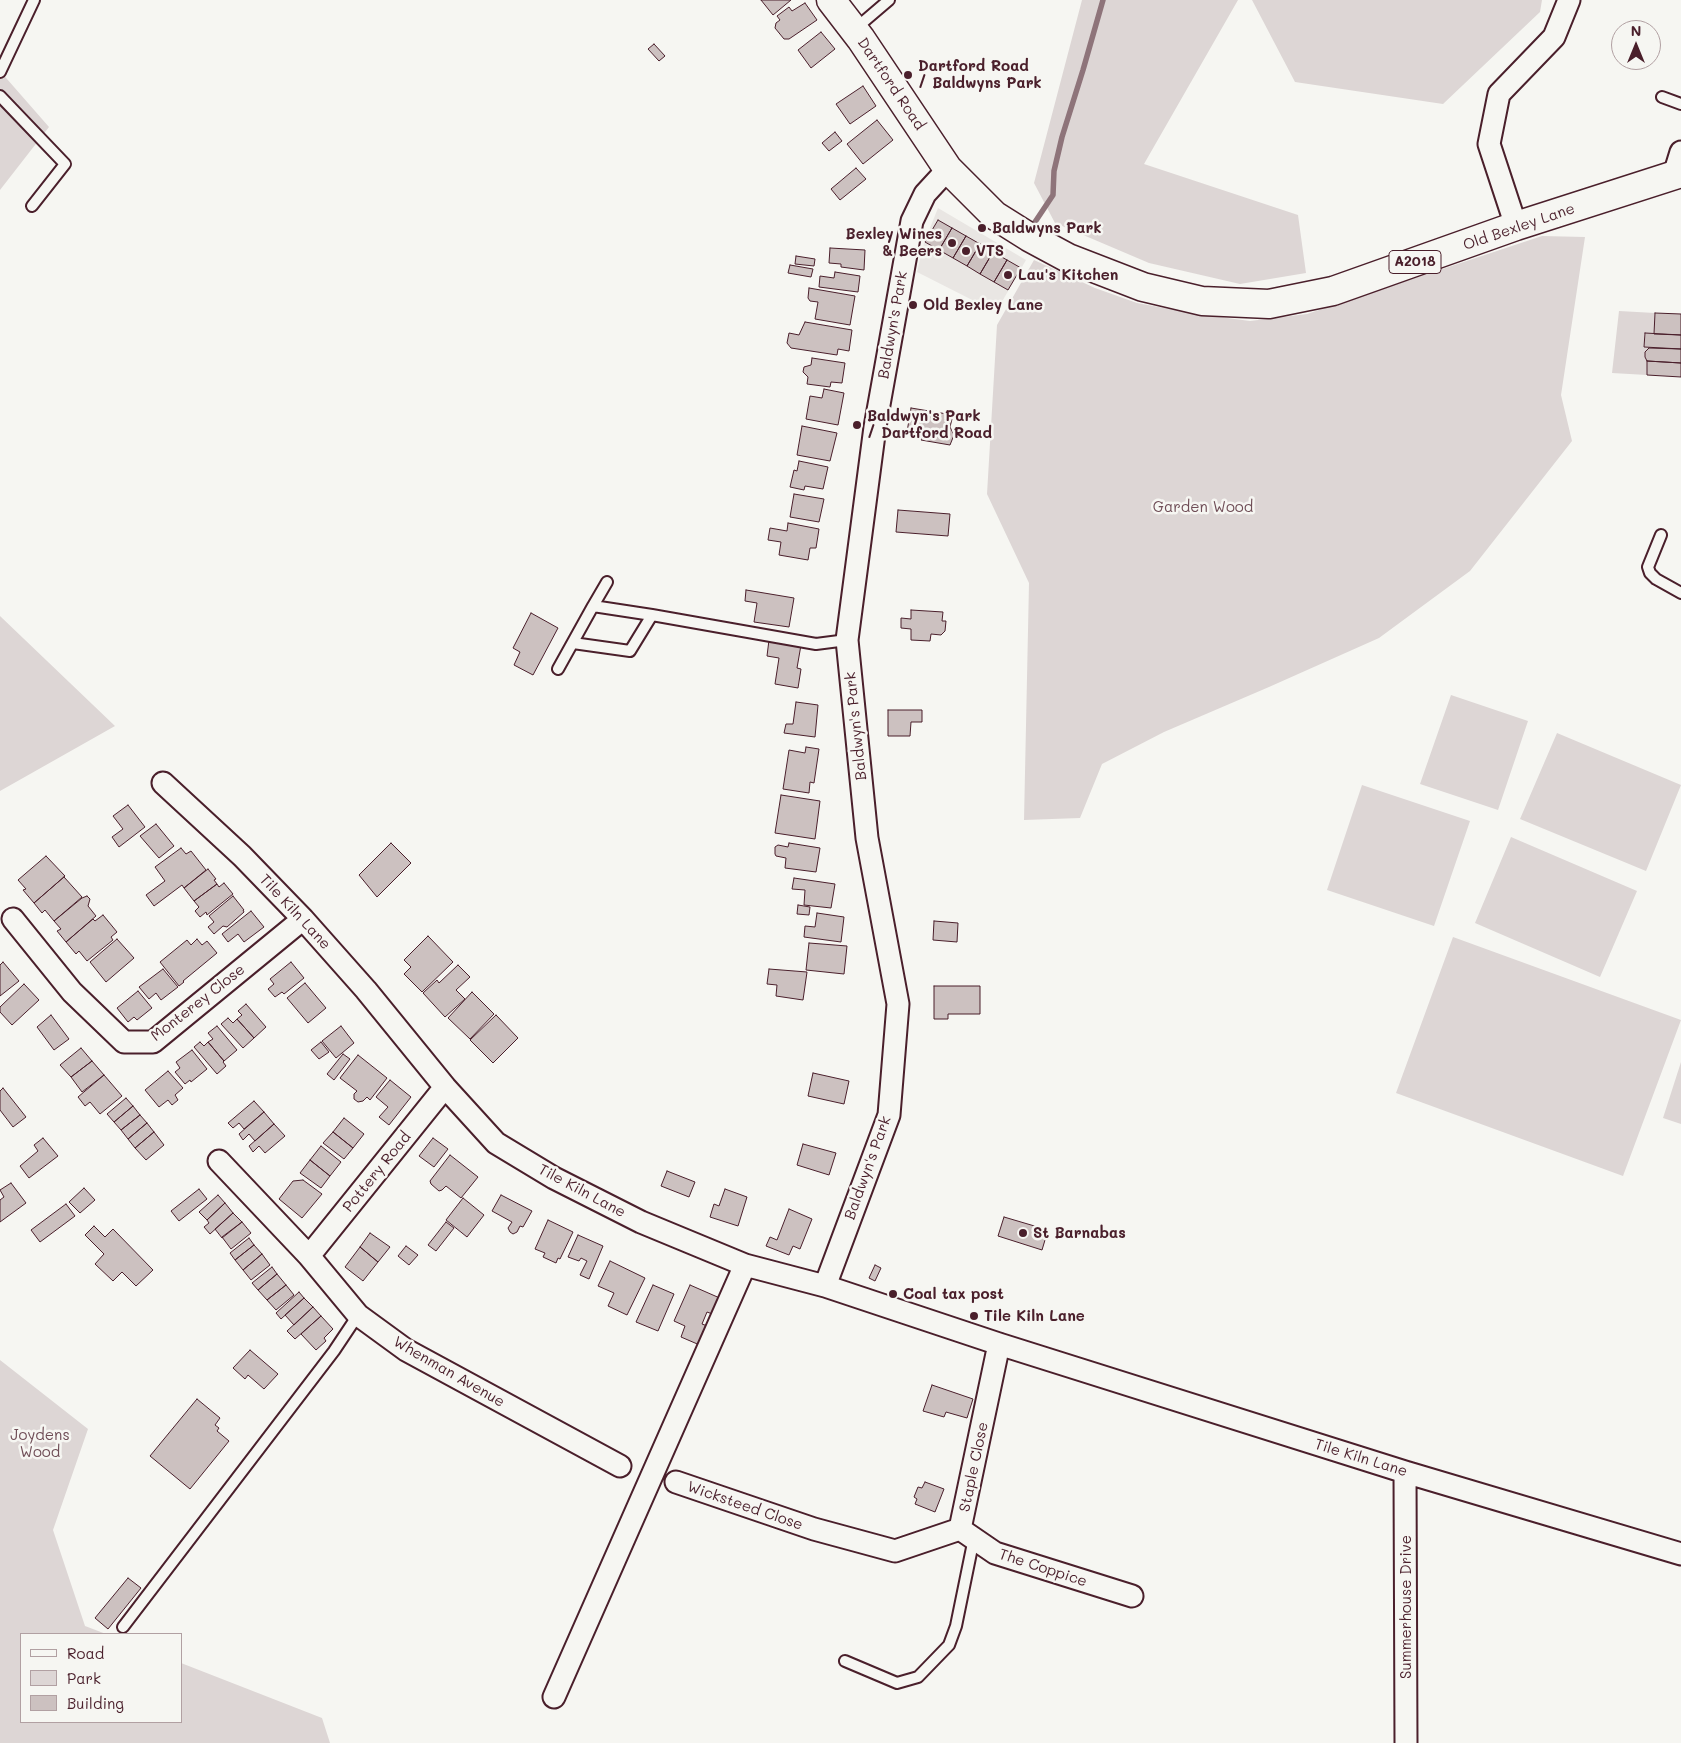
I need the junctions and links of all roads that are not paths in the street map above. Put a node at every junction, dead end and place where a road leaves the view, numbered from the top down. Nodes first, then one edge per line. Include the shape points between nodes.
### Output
1 (34, 0) edge
2 (831, 0) edge
3 (889, 0) edge
4 (1569, 0) edge
5 (854, 30) junction
6 (0, 72) edge
7 (0, 96) edge
8 (1662, 97) dead end
9 (1681, 104) edge
10 (1680, 167) edge
11 (948, 169) junction
12 (32, 206) dead end
13 (1516, 226) junction
14 (1661, 535) dead end
15 (606, 582) dead end
16 (1681, 593) edge
17 (594, 606) junction
18 (652, 615) junction
19 (847, 640) junction
20 (573, 643) junction
21 (558, 669) dead end
22 (163, 783) dead end
23 (13, 919) dead end
24 (302, 919) junction
25 (445, 1087) junction
26 (219, 1162) dead end
27 (309, 1256) junction
28 (745, 1265) junction
29 (825, 1286) junction
30 (358, 1314) junction
31 (999, 1344) junction
32 (620, 1466) dead end
33 (1405, 1472) junction
34 (676, 1482) dead end
35 (814, 1529) joint
36 (967, 1533) junction
37 (1681, 1554) edge
38 (1132, 1596) dead end
39 (123, 1627) dead end
40 (845, 1661) dead end
41 (554, 1697) dead end
42 (1406, 1743) edge

1 - 6 lane
2 - 5 main road, Dartford Road / A2018
3 - 5 lane
4 - 13 street via 1554,37 1499,94 1489,144
5 - 11 main road, Dartford Road / A2018
7 - 12 lane via 65,164
8 - 9 lane
10 - 13 main road, Old Bexley Lane / A2018
11 - 13 main road, Old Bexley Lane / A2018 via 994,215 1068,258 1143,287 1202,301 1269,304 1333,291
11 - 19 street, Baldwyn's Park via 925,194 912,221 875,427
14 - 16 lane via 1648,567 1650,573
15 - 17 lane
17 - 18 lane
17 - 20 lane
18 - 19 lane via 816,644
18 - 20 lane via 630,651
19 - 29 street, Baldwyn's Park via 867,838 898,1004 889,1115
20 - 21 lane
22 - 24 street, Tile Kiln Lane via 242,856
23 - 24 street, Monterey Close via 72,992 124,1042 153,1042
24 - 25 street, Tile Kiln Lane via 366,990
25 - 27 street, Pottery Road
25 - 28 street, Tile Kiln Lane via 496,1143 554,1178 641,1222
26 - 27 street, Whenman Avenue
27 - 30 street, Whenman Avenue
28 - 29 street, Tile Kiln Lane
28 - 41 street
29 - 31 street, Tile Kiln Lane
30 - 32 street, Whenman Avenue via 406,1350
30 - 39 lane via 334,1351
31 - 33 street, Tile Kiln Lane
31 - 36 street, Staple Close
33 - 37 street, Tile Kiln Lane
33 - 42 street, Summerhouse Drive
34 - 35 street, Wicksteed Close
35 - 36 street, Staple Close via 895,1551
36 - 38 street, The Coppice via 995,1553
36 - 40 lane via 956,1626 949,1645 918,1677 897,1683

